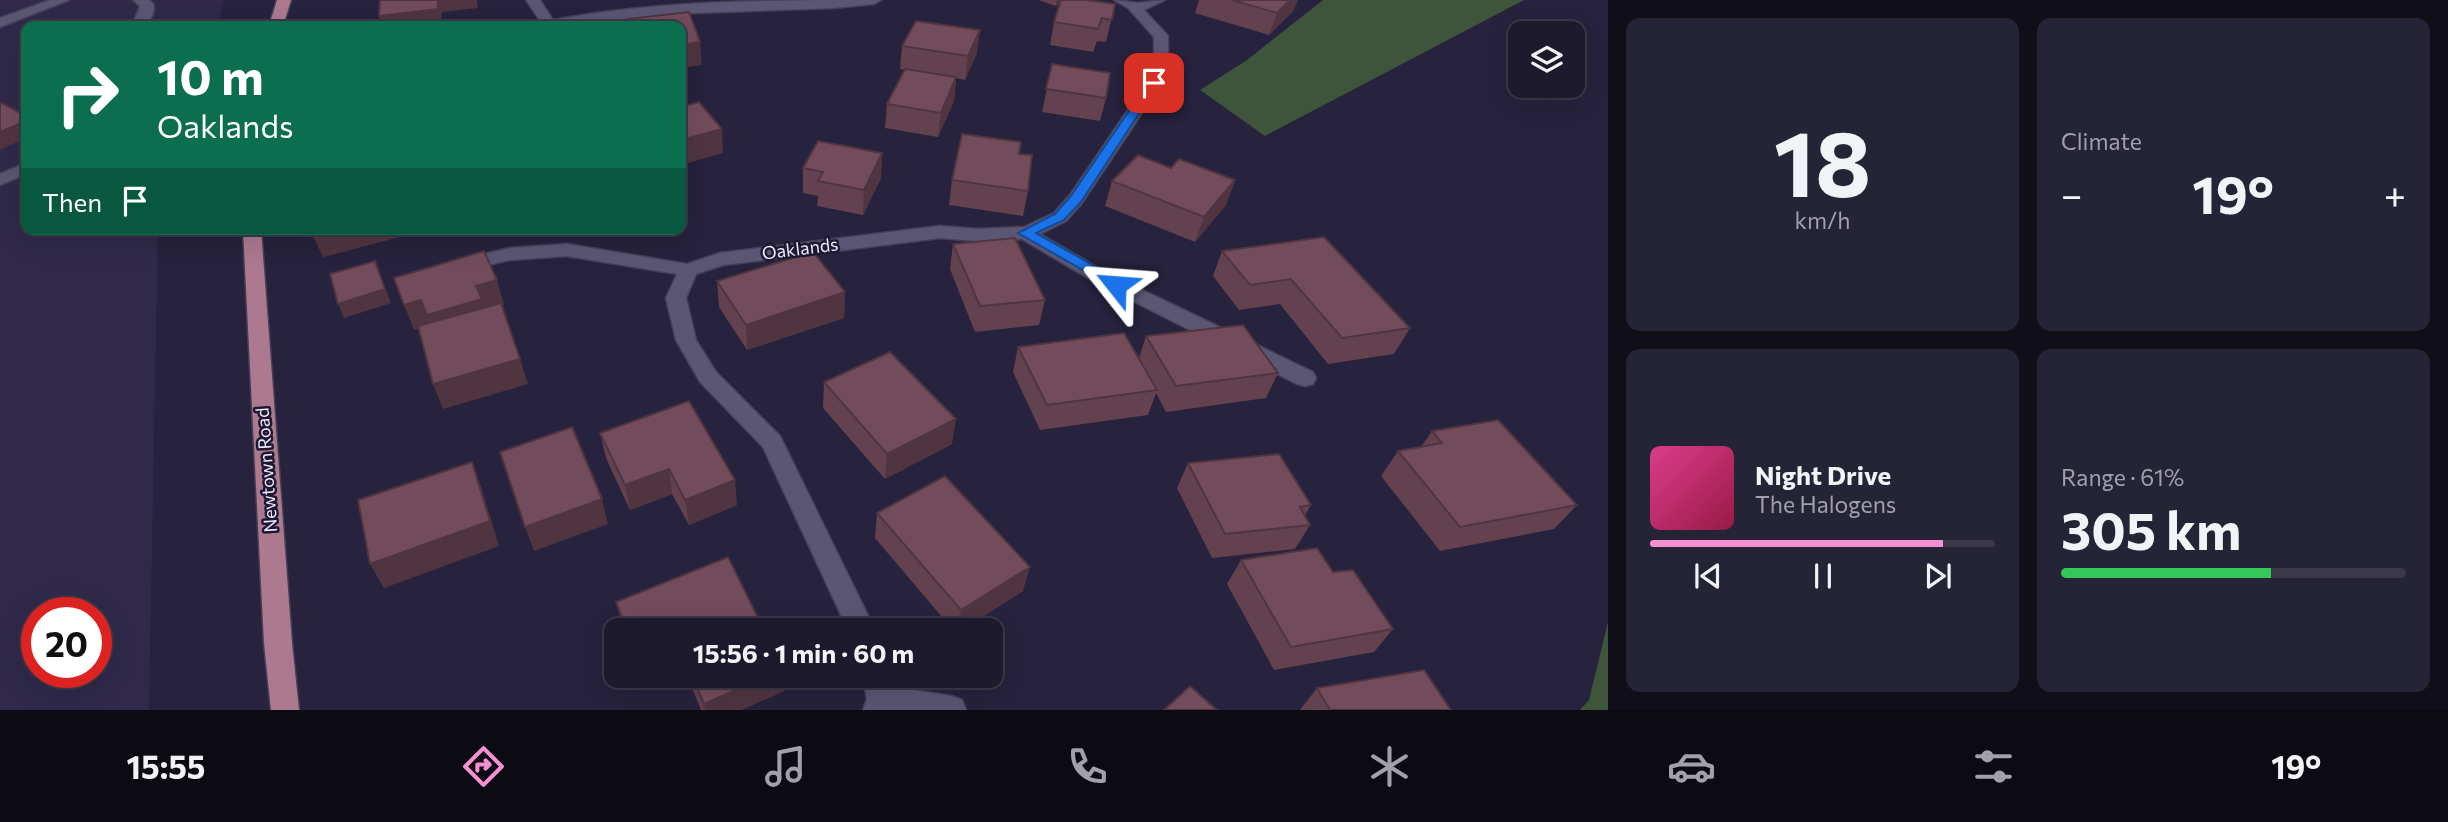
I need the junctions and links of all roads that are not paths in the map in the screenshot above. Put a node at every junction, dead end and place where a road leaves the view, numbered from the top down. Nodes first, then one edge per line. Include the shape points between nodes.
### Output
1 (62, 0) edge
2 (141, 0) edge
3 (284, 0) edge
4 (533, 0) edge
5 (874, 0) edge
6 (1158, 0) edge
7 (1128, 4) edge
8 (142, 21) edge
9 (278, 21) edge
10 (545, 21) edge
11 (563, 21) edge
12 (0, 23) edge
13 (21, 170) edge
14 (0, 180) edge
15 (1025, 233) junction
16 (252, 235) edge
17 (448, 268) edge
18 (688, 270) junction
19 (1305, 377) dead end
20 (856, 618) edge
21 (878, 695) edge
22 (285, 710) edge
23 (952, 710) edge

1 - 12 street
2 - 8 street via 147,5
3 - 9 main road
4 - 10 street
5 - 11 street via 825,6 648,8
6 - 7 street
7 - 15 street, Oaklands via 1161,36 1161,60 1154,83 1076,199 1060,217
13 - 14 street
15 - 18 street, Oaklands via 940,232 720,259
15 - 19 street via 1098,276
16 - 22 main road, Newtown Road
17 - 18 street via 510,254 567,250
18 - 20 street via 676,298 686,340 708,377 772,442
21 - 23 street

